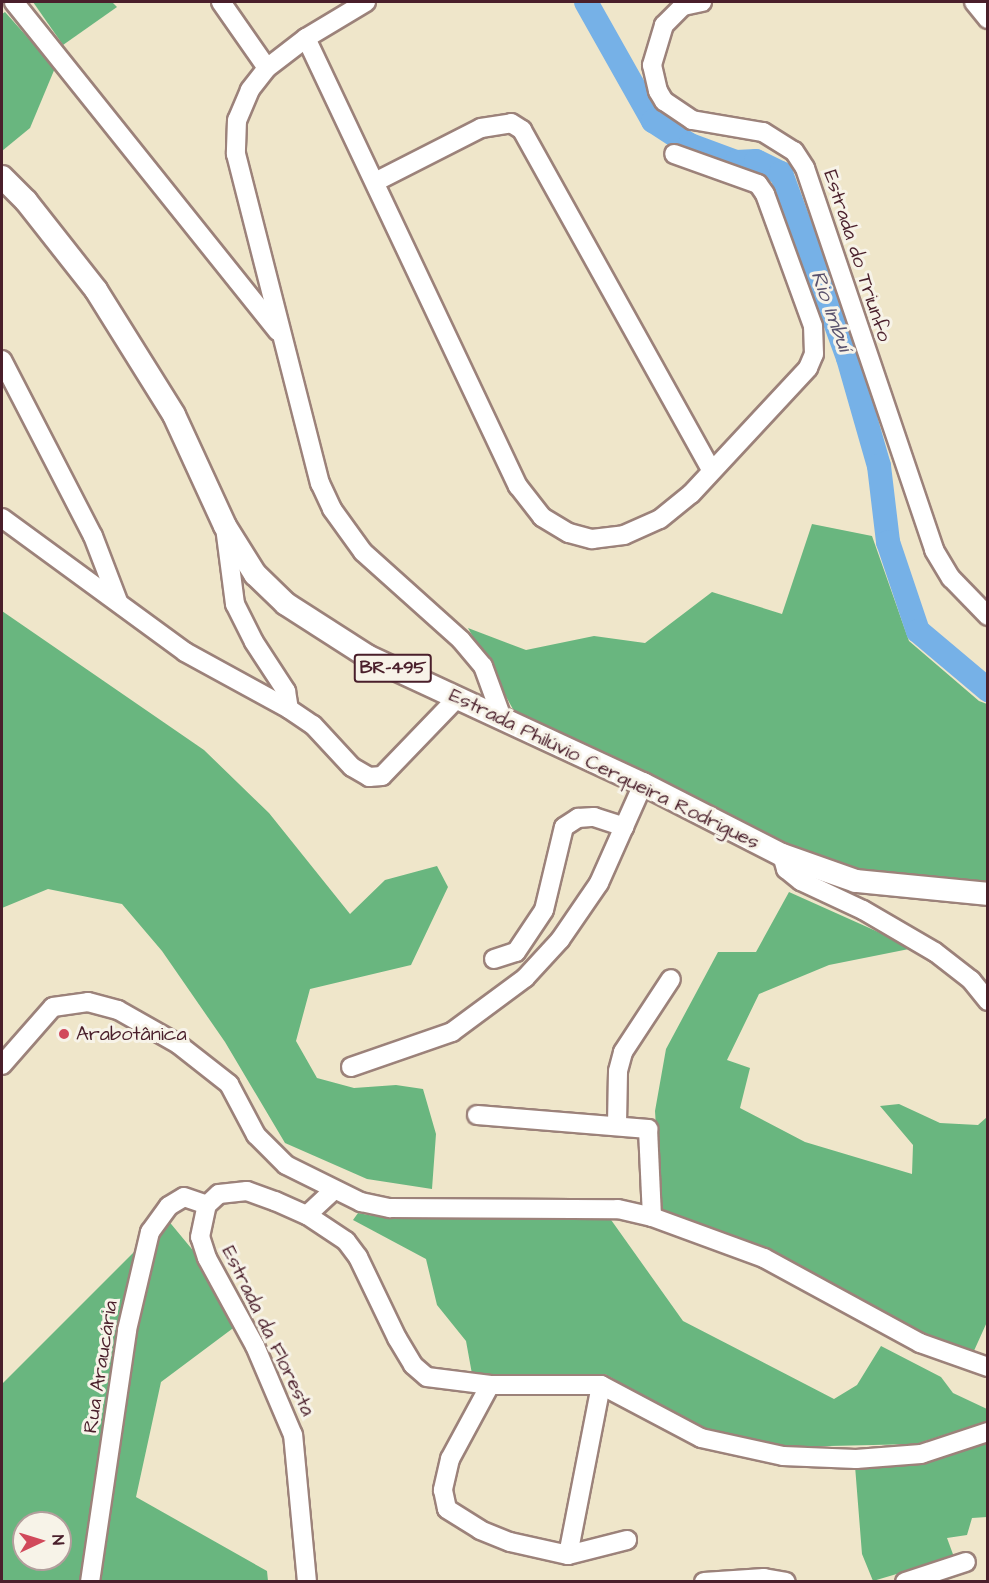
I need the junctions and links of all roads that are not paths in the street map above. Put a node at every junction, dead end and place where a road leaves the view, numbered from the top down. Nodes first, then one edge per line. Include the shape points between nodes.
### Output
1 (15, 2) edge
2 (221, 2) edge
3 (366, 2) edge
4 (702, 2) edge
5 (974, 2) edge
6 (987, 19) edge
7 (306, 38) junction
8 (267, 68) junction
9 (674, 154) dead end
10 (2, 177) edge
11 (375, 183) junction
12 (285, 339) junction
13 (2, 360) edge
14 (711, 470) junction
15 (2, 518) edge
16 (225, 526) junction
17 (118, 601) junction
18 (987, 616) edge
19 (456, 698) junction
20 (289, 709) junction
21 (502, 718) junction
22 (643, 784) junction
23 (624, 827) junction
24 (782, 855) junction
25 (987, 894) edge
26 (494, 959) dead end
27 (671, 979) dead end
28 (987, 1001) edge
29 (2, 1065) edge
30 (351, 1067) dead end
31 (477, 1115) dead end
32 (617, 1124) junction
33 (333, 1191) junction
34 (207, 1204) junction
35 (307, 1215) junction
36 (652, 1217) junction
37 (987, 1367) edge
38 (490, 1385) junction
39 (601, 1385) junction
40 (987, 1432) edge
41 (627, 1540) dead end
42 (568, 1555) junction
43 (966, 1562) dead end
44 (90, 1581) edge
45 (307, 1581) edge
46 (704, 1581) edge
47 (786, 1581) edge
48 (905, 1581) edge

1 - 12 street
2 - 8 street
3 - 7 street
4 - 18 street, Estrada do Triunfo via 683,6 664,25 652,65 658,91 664,101 692,120 763,132 794,151 805,168 929,540 951,578
5 - 6 street
7 - 8 street
7 - 11 street
8 - 12 street via 250,90 237,120 236,154
9 - 14 street via 758,184 813,326 814,354 808,368
10 - 16 main road, Estrada Philúvio Cerqueira Rodrigues / BR-495 via 26,201 96,290 174,416
11 - 14 street via 481,128 511,123 522,130
11 - 14 street via 518,486 542,517 569,533 592,539 624,535 660,519 691,494
12 - 21 street via 320,483 332,509 363,552 461,640 483,666
13 - 17 street via 93,536
15 - 17 street
16 - 19 main road, Estrada Philúvio Cerqueira Rodrigues / BR-495 via 255,574 286,603 367,656
16 - 20 street via 235,604 286,691
17 - 20 street via 185,652
19 - 20 street via 376,779 352,767 313,726
19 - 21 main road, Estrada Philúvio Cerqueira Rodrigues / BR-495
21 - 22 main road, Estrada Philúvio Cerqueira Rodrigues / BR-495
22 - 23 street
22 - 24 main road, Estrada Philúvio Cerqueira Rodrigues / BR-495
23 - 26 street via 594,817 578,818 564,827 544,910 516,952
23 - 30 street via 599,883 560,940 525,978 452,1032
24 - 25 main road, Estrada Philúvio Cerqueira Rodrigues / BR-495 via 856,881
24 - 28 street via 786,869 801,881 863,910 935,952 971,980
27 - 32 street via 623,1052 618,1071
29 - 33 street via 53,1007 88,1002 118,1010 208,1065 229,1084 256,1135 286,1164
31 - 32 street
32 - 36 street via 648,1129
33 - 35 street
33 - 36 street via 390,1208 618,1209
34 - 35 street via 219,1194 247,1191
34 - 44 street, Rua Araucária via 184,1197 169,1206 150,1232 127,1330
34 - 45 street, Estrada da Floresta via 199,1228 207,1258 255,1346 293,1435
35 - 38 street via 346,1241 358,1257 413,1365 436,1380
36 - 37 street via 764,1258 920,1343
38 - 39 street
38 - 42 street via 450,1459 442,1500 447,1509 480,1530 510,1542
39 - 40 street via 701,1438 783,1456 856,1459 921,1454
39 - 42 street
41 - 42 street
43 - 48 street
46 - 47 street

